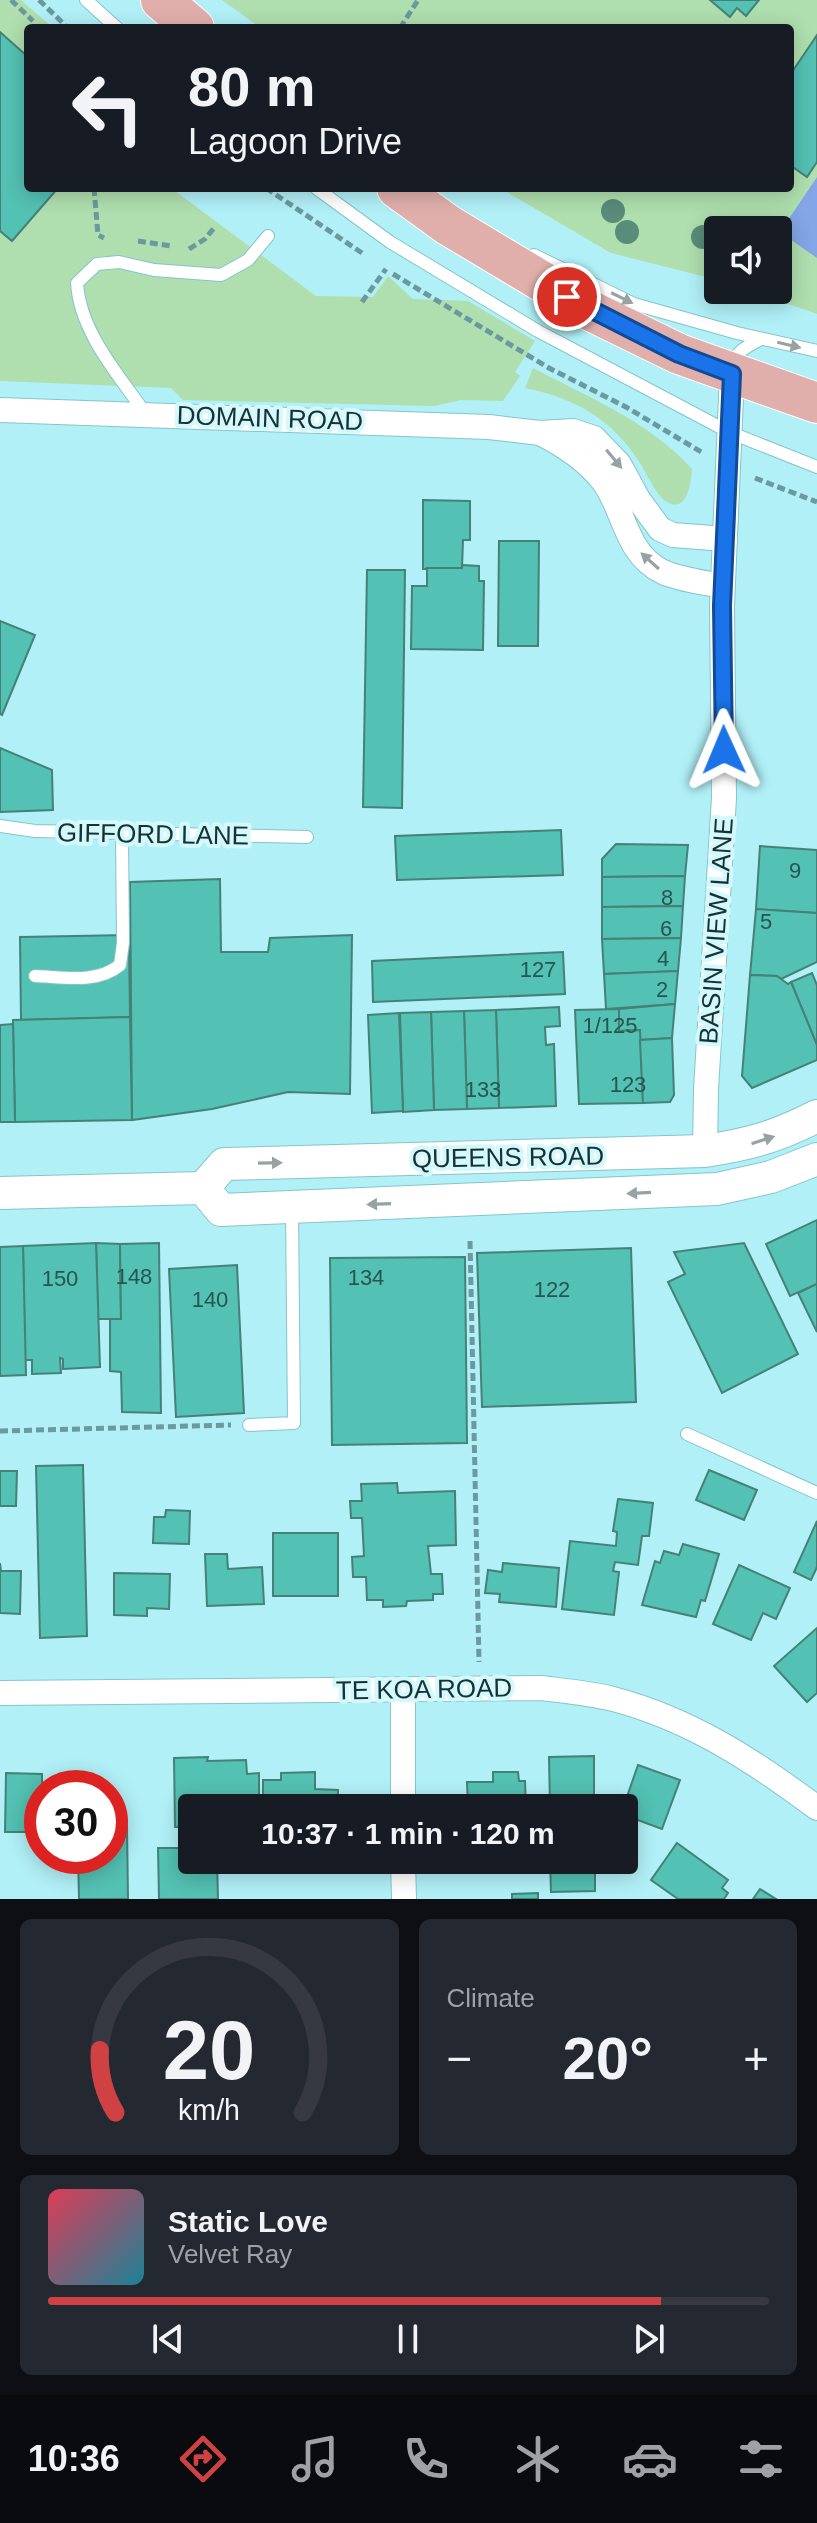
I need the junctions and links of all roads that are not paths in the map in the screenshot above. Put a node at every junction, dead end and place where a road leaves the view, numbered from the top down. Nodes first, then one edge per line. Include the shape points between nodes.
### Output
1 (86, 0) edge
2 (161, 0) edge
3 (113, 24) edge
4 (189, 24) edge
5 (321, 192) edge
6 (403, 192) edge
7 (448, 225) junction
8 (268, 236) dead end
9 (514, 247) dead end
10 (528, 252) dead end
11 (761, 339) junction
12 (817, 351) edge
13 (732, 374) junction
14 (817, 403) edge
15 (0, 410) edge
16 (145, 413) junction
17 (729, 432) junction
18 (540, 433) junction
19 (817, 467) edge
20 (725, 539) junction
21 (722, 586) junction
22 (0, 826) edge
23 (122, 833) junction
24 (307, 837) dead end
25 (35, 976) dead end
26 (817, 1116) edge
27 (705, 1151) junction
28 (817, 1159) edge
29 (203, 1188) junction
30 (0, 1193) edge
31 (292, 1207) junction
32 (249, 1425) road end
33 (687, 1434) dead end
34 (816, 1491) edge
35 (403, 1689) junction
36 (0, 1693) edge
37 (403, 1794) edge
38 (817, 1808) edge
39 (403, 1874) edge
40 (404, 1899) edge

1 - 3 lane
2 - 4 main road
5 - 17 lane via 390,242 538,331
6 - 7 main road
7 - 9 lane
7 - 13 main road via 593,312
8 - 16 lane via 248,260 221,275 119,262 97,264 77,283 79,305 93,335
10 -> 11 lane via 634,304
11 -> 12 lane
11 - 13 lane via 733,360
13 - 14 main road
13 - 17 street, BASIN VIEW LANE
15 - 16 street, DOMAIN ROAD
16 - 18 street, DOMAIN ROAD
17 - 19 lane
17 - 20 street, BASIN VIEW LANE
18 -> 20 street, DOMAIN ROAD via 573,431 594,438 619,464 660,529
21 -> 18 street, DOMAIN ROAD via 681,579 643,556 627,535 604,483 566,446
20 - 21 street, BASIN VIEW LANE
21 - 27 street, BASIN VIEW LANE via 724,798
22 - 23 lane, GIFFORD LANE
23 - 24 lane, GIFFORD LANE
23 - 25 lane via 120,965 96,977
27 -> 26 street, QUEENS ROAD via 754,1144
29 -> 27 street, QUEENS ROAD via 224,1164
28 -> 31 street, QUEENS ROAD via 771,1177 717,1189
29 - 30 street
29 - 31 street, QUEENS ROAD via 221,1210
31 - 32 lane via 294,1423
33 - 34 lane
35 - 36 street, TE KOA ROAD
35 - 37 street
35 - 38 street, TE KOA ROAD via 541,1688 612,1698 728,1745
39 - 40 street

